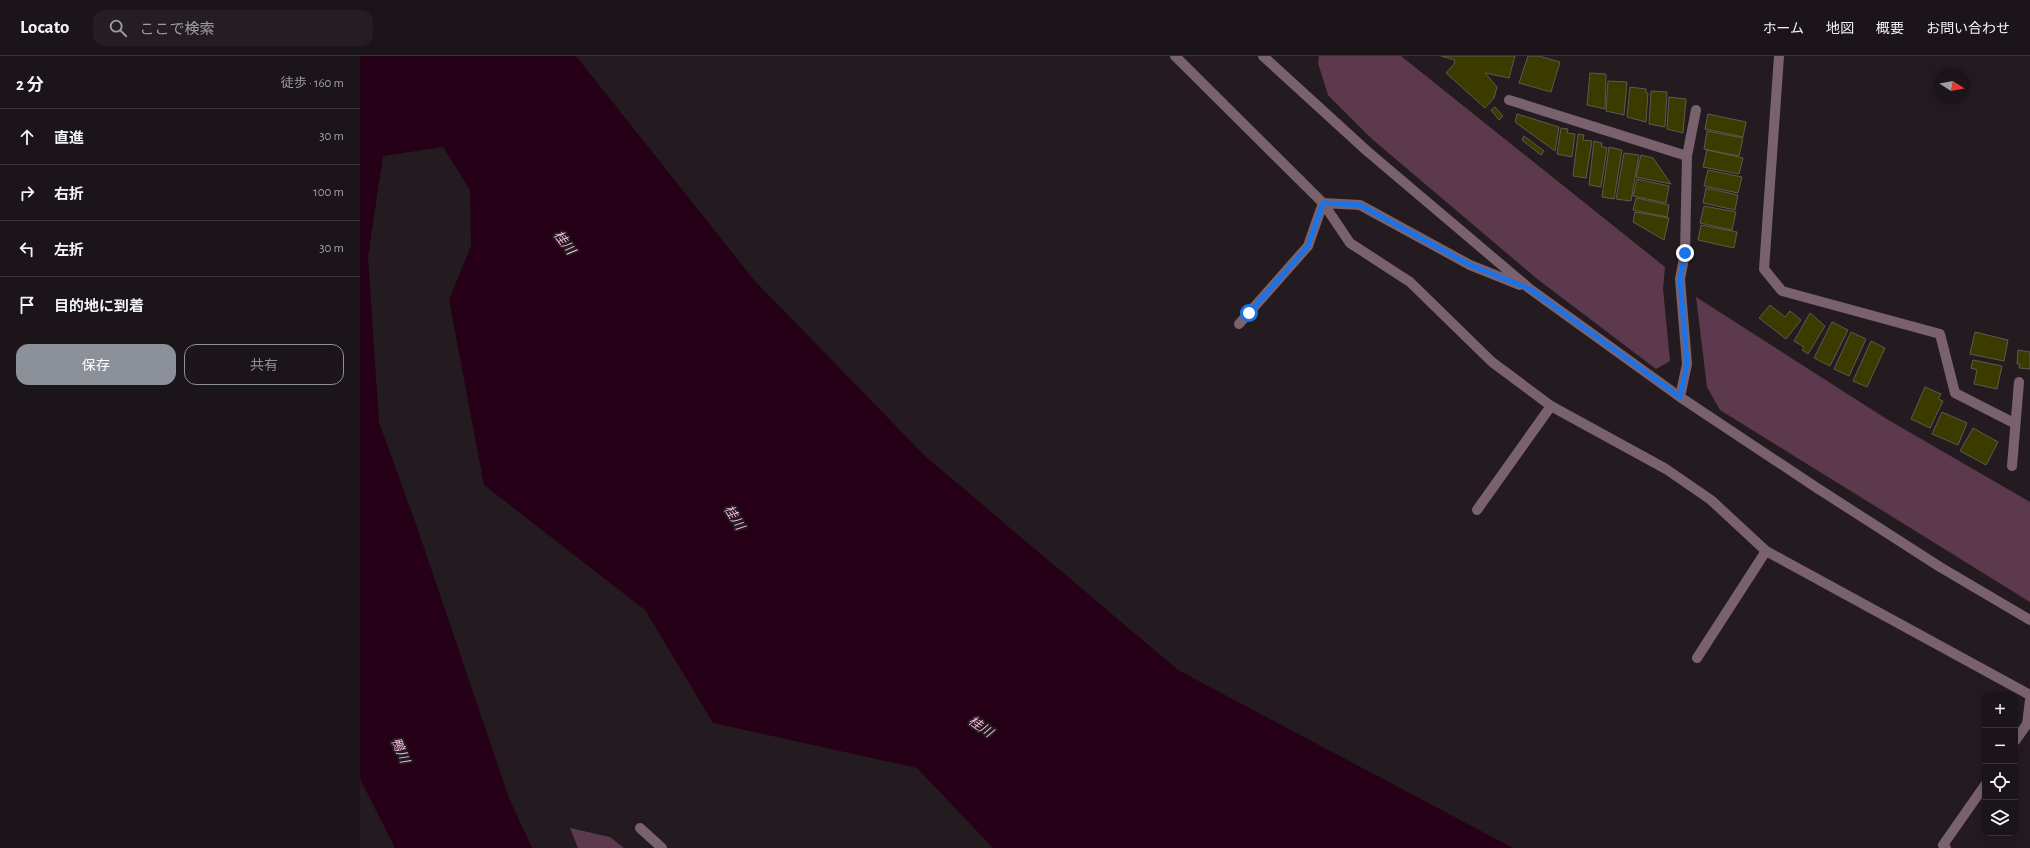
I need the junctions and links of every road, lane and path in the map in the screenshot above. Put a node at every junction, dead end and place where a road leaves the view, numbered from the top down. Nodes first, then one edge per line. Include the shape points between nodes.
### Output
1 (1175, 56) edge
2 (1263, 56) edge
3 (1779, 56) edge
4 (1509, 100) dead end
5 (1696, 110) dead end
6 (1687, 156) junction
7 (1323, 203) junction
8 (1530, 289) junction
9 (1239, 324) dead end
10 (2019, 382) dead end
11 (1680, 397) junction
12 (1552, 406) junction
13 (2014, 423) junction
14 (2012, 466) dead end
15 (1477, 510) dead end
16 (1766, 551) junction
17 (2030, 620) edge
18 (1697, 658) dead end
19 (2030, 695) edge
20 (2030, 700) edge
21 (2018, 737) edge
22 (1982, 789) edge
23 (640, 828) dead end
24 (662, 848) edge
25 (1946, 848) edge

1 - 7 street
2 - 8 street via 1367,151
3 - 13 street via 1764,269 1782,291 1940,334 1955,393
4 - 6 street
5 - 6 street
6 - 11 street via 1685,253 1680,279 1687,364
7 - 8 street via 1360,205 1470,265
7 - 9 street via 1308,246
7 - 12 street via 1350,243 1410,282 1492,362
8 - 11 street
10 - 13 street
11 - 17 street via 1940,567
12 - 15 street
12 - 16 street via 1666,468 1711,500
13 - 14 street
16 - 18 street
16 - 19 street
20 - 21 street via 2027,724
22 - 25 street via 1943,845
23 - 24 street

